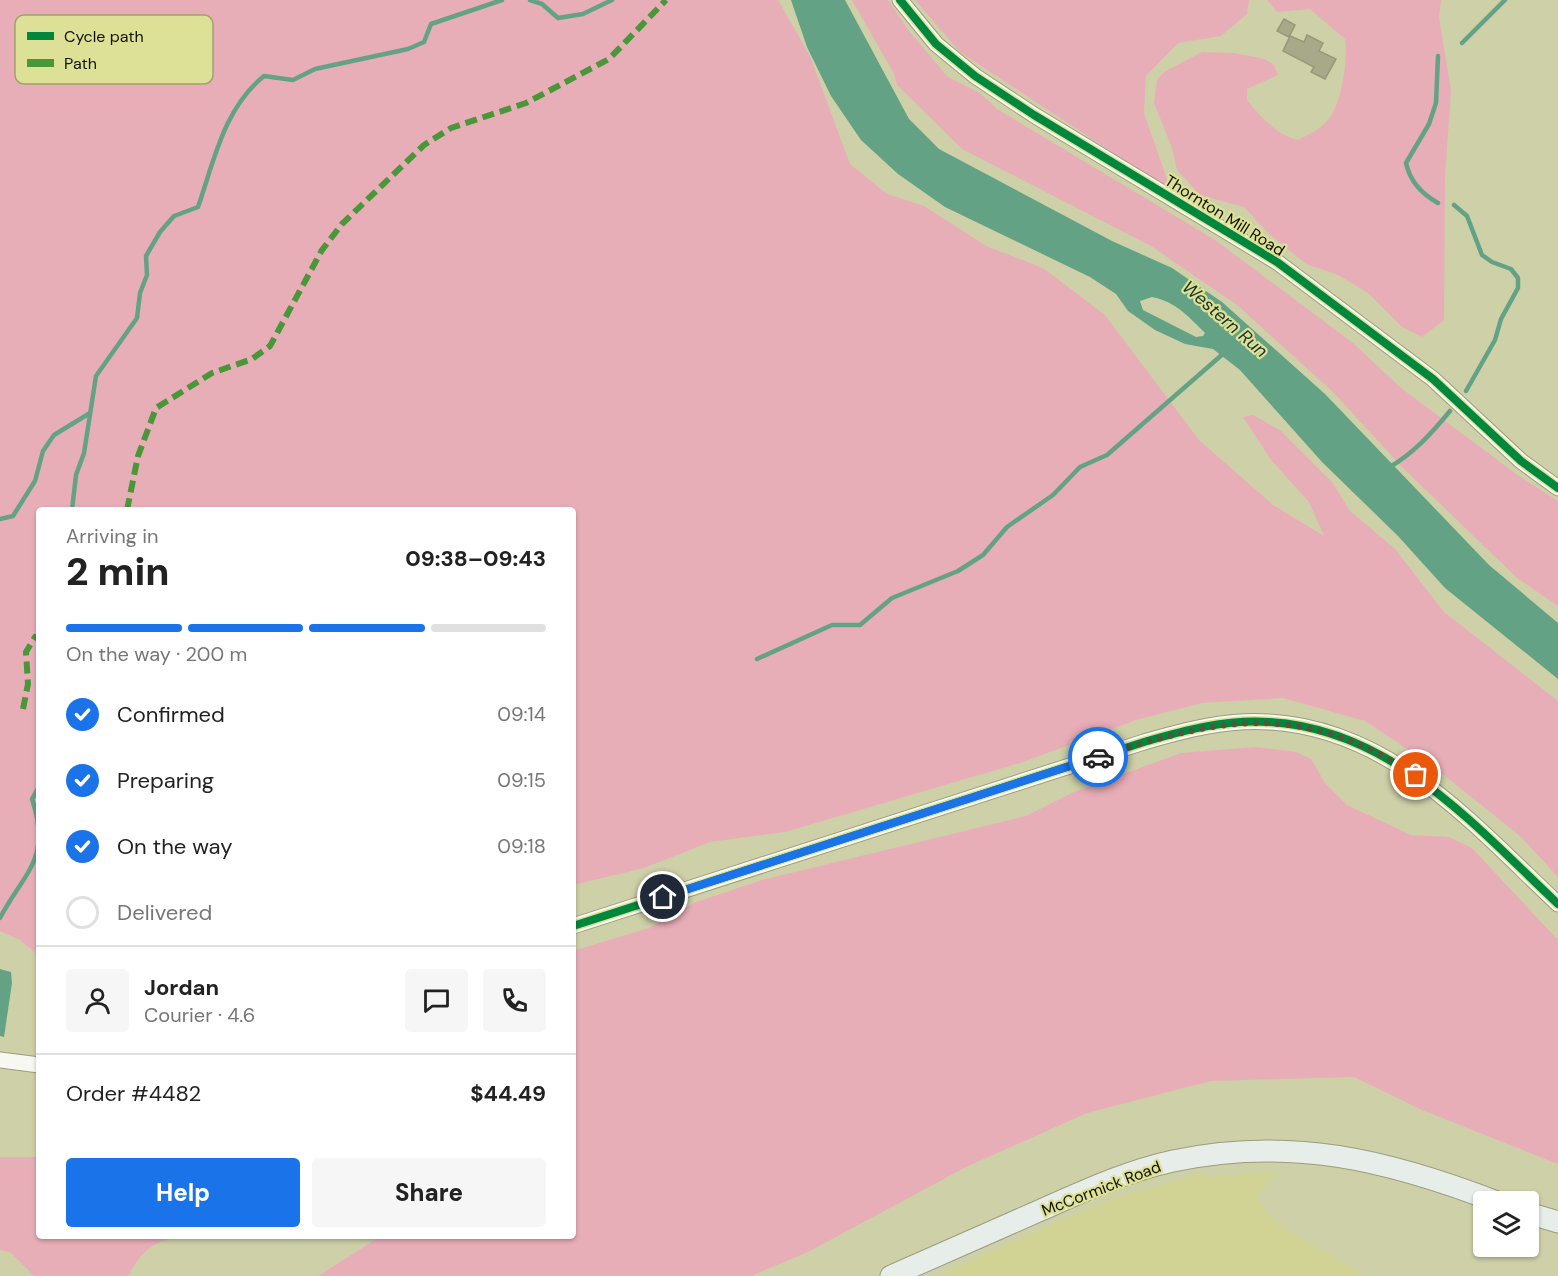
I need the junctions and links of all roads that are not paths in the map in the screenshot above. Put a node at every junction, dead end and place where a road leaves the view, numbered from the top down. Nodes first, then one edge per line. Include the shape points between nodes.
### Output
1 (900, 0) edge
2 (1558, 488) edge
3 (1558, 904) edge
4 (576, 925) edge
5 (0, 1060) edge
6 (36, 1065) edge
7 (1473, 1193) edge
8 (1539, 1216) edge
9 (1558, 1222) edge
10 (891, 1276) edge

1 - 2 street, Thornton Mill Road via 936,44 975,76 1277,262 1432,379 1521,461
3 - 4 street via 1457,808 1416,775 1357,742 1325,731 1268,721 1211,725 1154,739
5 - 6 street
7 - 10 main road, McCormick Road via 1411,1170 1362,1159 1276,1151 1208,1155 1133,1172 1090,1188
8 - 9 main road

